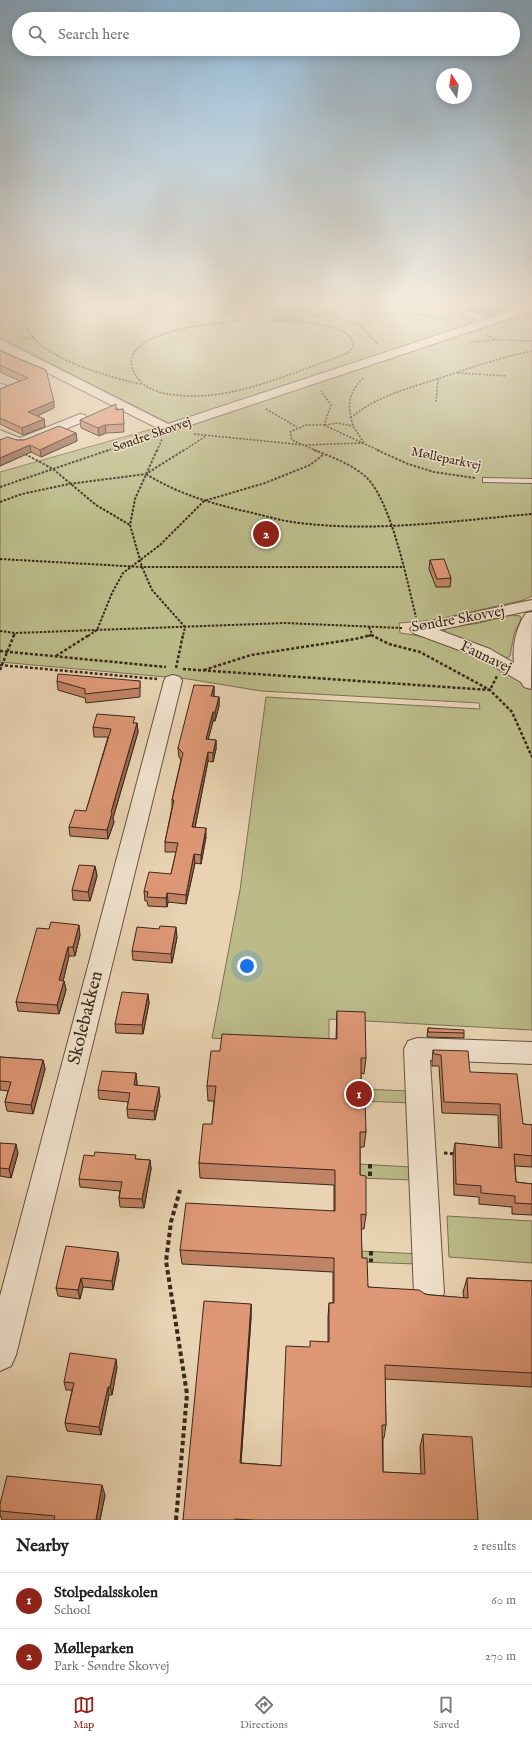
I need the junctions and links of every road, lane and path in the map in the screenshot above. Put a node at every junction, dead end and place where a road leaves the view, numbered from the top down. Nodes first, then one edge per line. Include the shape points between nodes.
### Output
1 (57, 373) edge
2 (96, 373) edge
3 (133, 373) edge
4 (291, 373) edge
5 (338, 373) edge
6 (456, 373) joint
7 (365, 376) dead end
8 (508, 376) dead end
9 (438, 379) junction
10 (314, 381) junction
11 (141, 384) junction
12 (436, 402) dead end
13 (264, 408) dead end
14 (352, 417) junction
15 (80, 418) edge
16 (324, 425) junction
17 (353, 426) junction
18 (297, 427) junction
19 (167, 429) junction
20 (0, 434) edge
21 (206, 436) junction
22 (20, 443) junction
23 (364, 443) junction
24 (304, 445) junction
25 (324, 454) junction
26 (53, 469) junction
27 (146, 474) junction
28 (486, 480) joint
29 (532, 481) edge
30 (70, 484) junction
31 (0, 487) edge
32 (204, 501) junction
33 (0, 502) edge
34 (532, 514) edge
35 (130, 525) junction
36 (391, 526) junction
37 (0, 559) edge
38 (140, 561) junction
39 (402, 566) junction
40 (132, 567) junction
41 (142, 567) junction
42 (532, 605) edge
43 (532, 617) edge
44 (185, 627) junction
45 (369, 627) junction
46 (419, 629) junction
47 (97, 630) junction
48 (0, 631) edge
49 (15, 633) junction
50 (371, 635) junction
51 (0, 651) edge
52 (8, 651) junction
53 (56, 656) junction
54 (1, 665) edge
55 (0, 670) edge
56 (202, 670) junction
57 (172, 672) junction
58 (530, 682) edge
59 (490, 690) junction
60 (532, 757) edge
61 (532, 1053) edge
62 (369, 1089) dead end
63 (369, 1101) dead end
64 (422, 1151) junction
65 (459, 1154) edge
66 (370, 1164) dead end
67 (370, 1178) dead end
68 (180, 1190) dead end
69 (371, 1251) dead end
70 (371, 1262) dead end
71 (429, 1293) edge
72 (0, 1355) edge
73 (176, 1520) edge

1 - 19 street
2 - 11 path
3 - 11 path
4 - 11 path via 220,395 184,396 164,393
5 - 10 street, Søndre Skovvej
6 - 8 path
6 - 9 path
7 - 14 path, Mølleparkvej via 349,396 348,407
9 - 12 path
9 - 14 path via 374,402 359,409
10 - 16 path via 331,405
10 - 19 street, Søndre Skovvej
13 - 18 path
14 - 17 path, Mølleparkvej
15 - 22 street
16 - 17 path via 337,423
16 - 18 path
16 - 23 path
17 - 23 path, Mølleparkvej
18 - 24 path via 290,432 292,440
19 - 21 path
19 - 26 path, Søndre Skovvej
19 - 27 path
20 - 22 street
21 - 24 path
21 - 27 path
22 - 26 path via 18,450
23 - 24 path
23 - 28 path, Mølleparkvej via 408,464 434,472
24 - 25 path
25 - 32 path via 310,465 265,483
25 - 36 path via 368,479 386,509
26 - 30 path
26 - 31 path, Søndre Skovvej
27 - 30 path
27 - 32 path via 166,487
27 - 35 path via 135,499
28 - 29 lane, Mølleparkvej
30 - 33 path via 22,494
30 - 35 path via 96,505
32 - 36 path via 286,521 336,526
32 - 38 path via 160,545
34 - 36 path
35 - 38 path
36 - 39 path
37 - 40 path
38 - 40 path
38 - 41 path
39 - 41 path
39 - 46 path
40 - 41 path
40 - 47 path via 123,574
41 - 44 path via 152,590
42 - 46 street, Søndre Skovvej
43 - 58 street, Faunavej via 522,646 522,660
44 - 45 path, Søndre Skovvej via 285,623
44 - 47 path, Søndre Skovvej
44 - 57 path
45 - 46 path, Søndre Skovvej
45 - 50 path
46 - 58 street, Faunavej via 484,653
47 - 49 path, Søndre Skovvej
47 - 53 path
48 - 49 path, Søndre Skovvej
49 - 52 path
50 - 56 path via 251,655
50 - 59 path via 389,644 420,652
51 - 52 path
52 - 53 path
52 - 54 path
53 - 57 path
54 - 55 path
54 - 57 path
56 - 57 path
56 - 59 path
57 - 72 street, Skolebakken
59 - 60 path via 512,712
61 - 64 street via 417,1049
62 - 63 path
64 - 65 path
64 - 71 street
66 - 67 path
68 - 73 path via 171,1222 166,1261 187,1394
69 - 70 path

